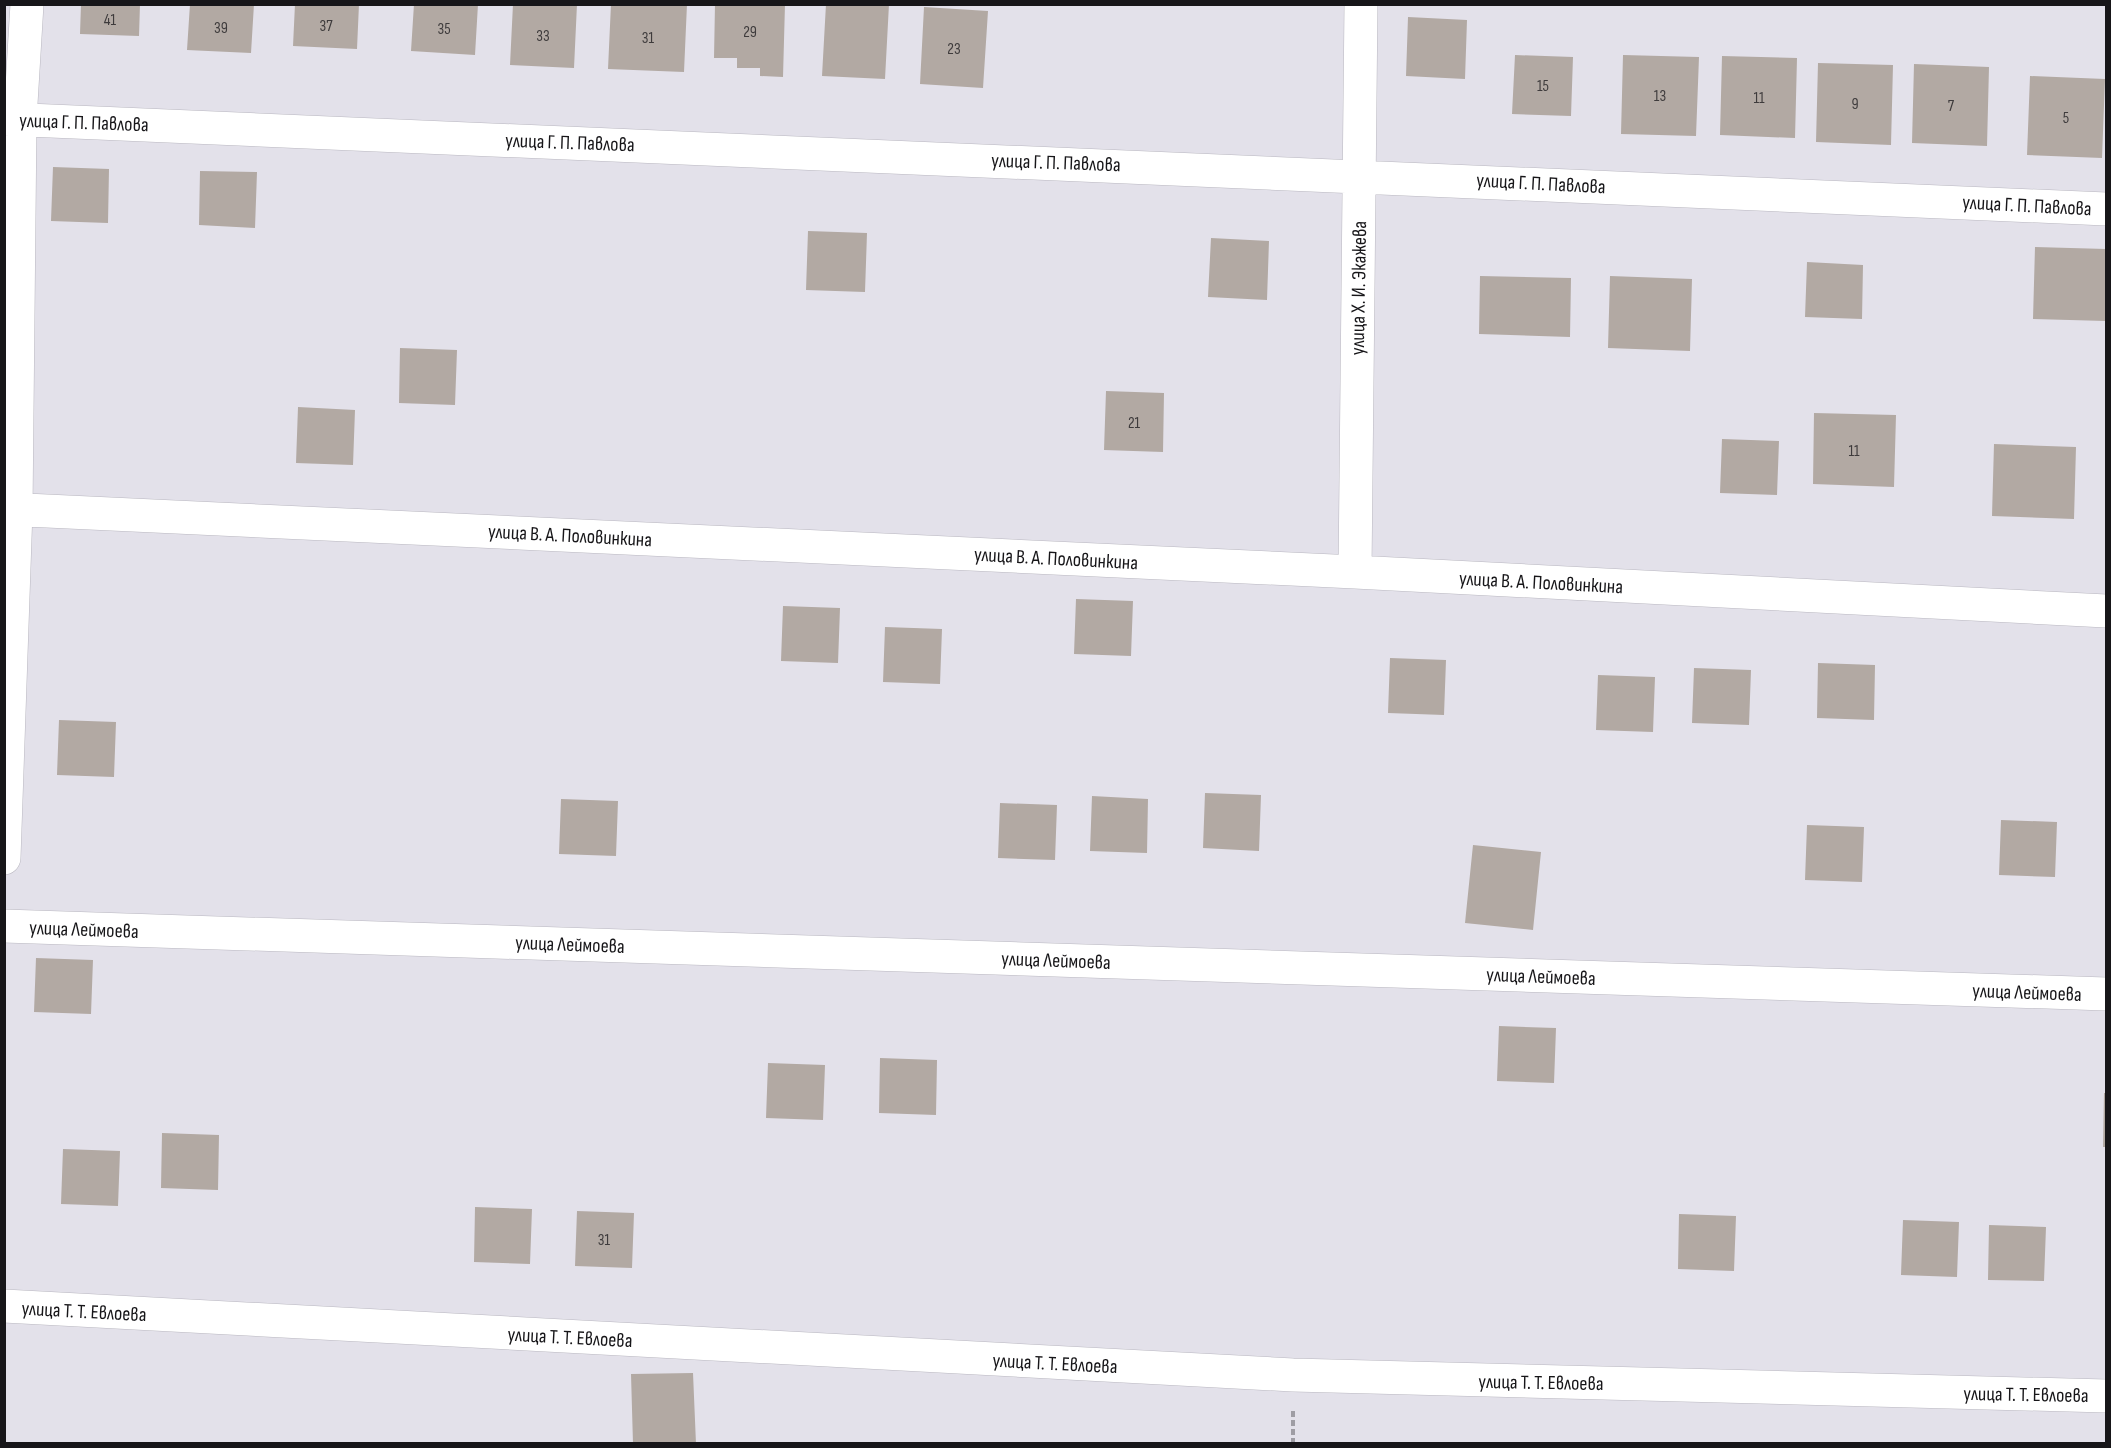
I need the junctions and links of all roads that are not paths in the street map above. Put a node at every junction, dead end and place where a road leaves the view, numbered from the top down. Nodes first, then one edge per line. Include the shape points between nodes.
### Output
1 (27, 4) edge
2 (1361, 4) edge
3 (12, 119) edge
4 (1359, 175) junction
5 (2106, 208) edge
6 (10, 509) edge
7 (1355, 572) junction
8 (2106, 611) edge
9 (4, 858) edge
10 (4, 926) edge
11 (2106, 994) edge
12 (4, 1306) edge
13 (2106, 1396) edge

1 - 3 street
2 - 4 street, улица Х. И. Экажева
3 - 4 street, улица Г. П. Павлова
3 - 6 street
4 - 5 street, улица Г. П. Павлова
4 - 7 street, улица Х. И. Экажева
6 - 7 street, улица В. А. Половинкина
6 - 9 street
7 - 8 street, улица В. А. Половинкина
10 - 11 street, улица Леймоева
12 - 13 street, улица Т. Т. Евлоева via 1293,1376

